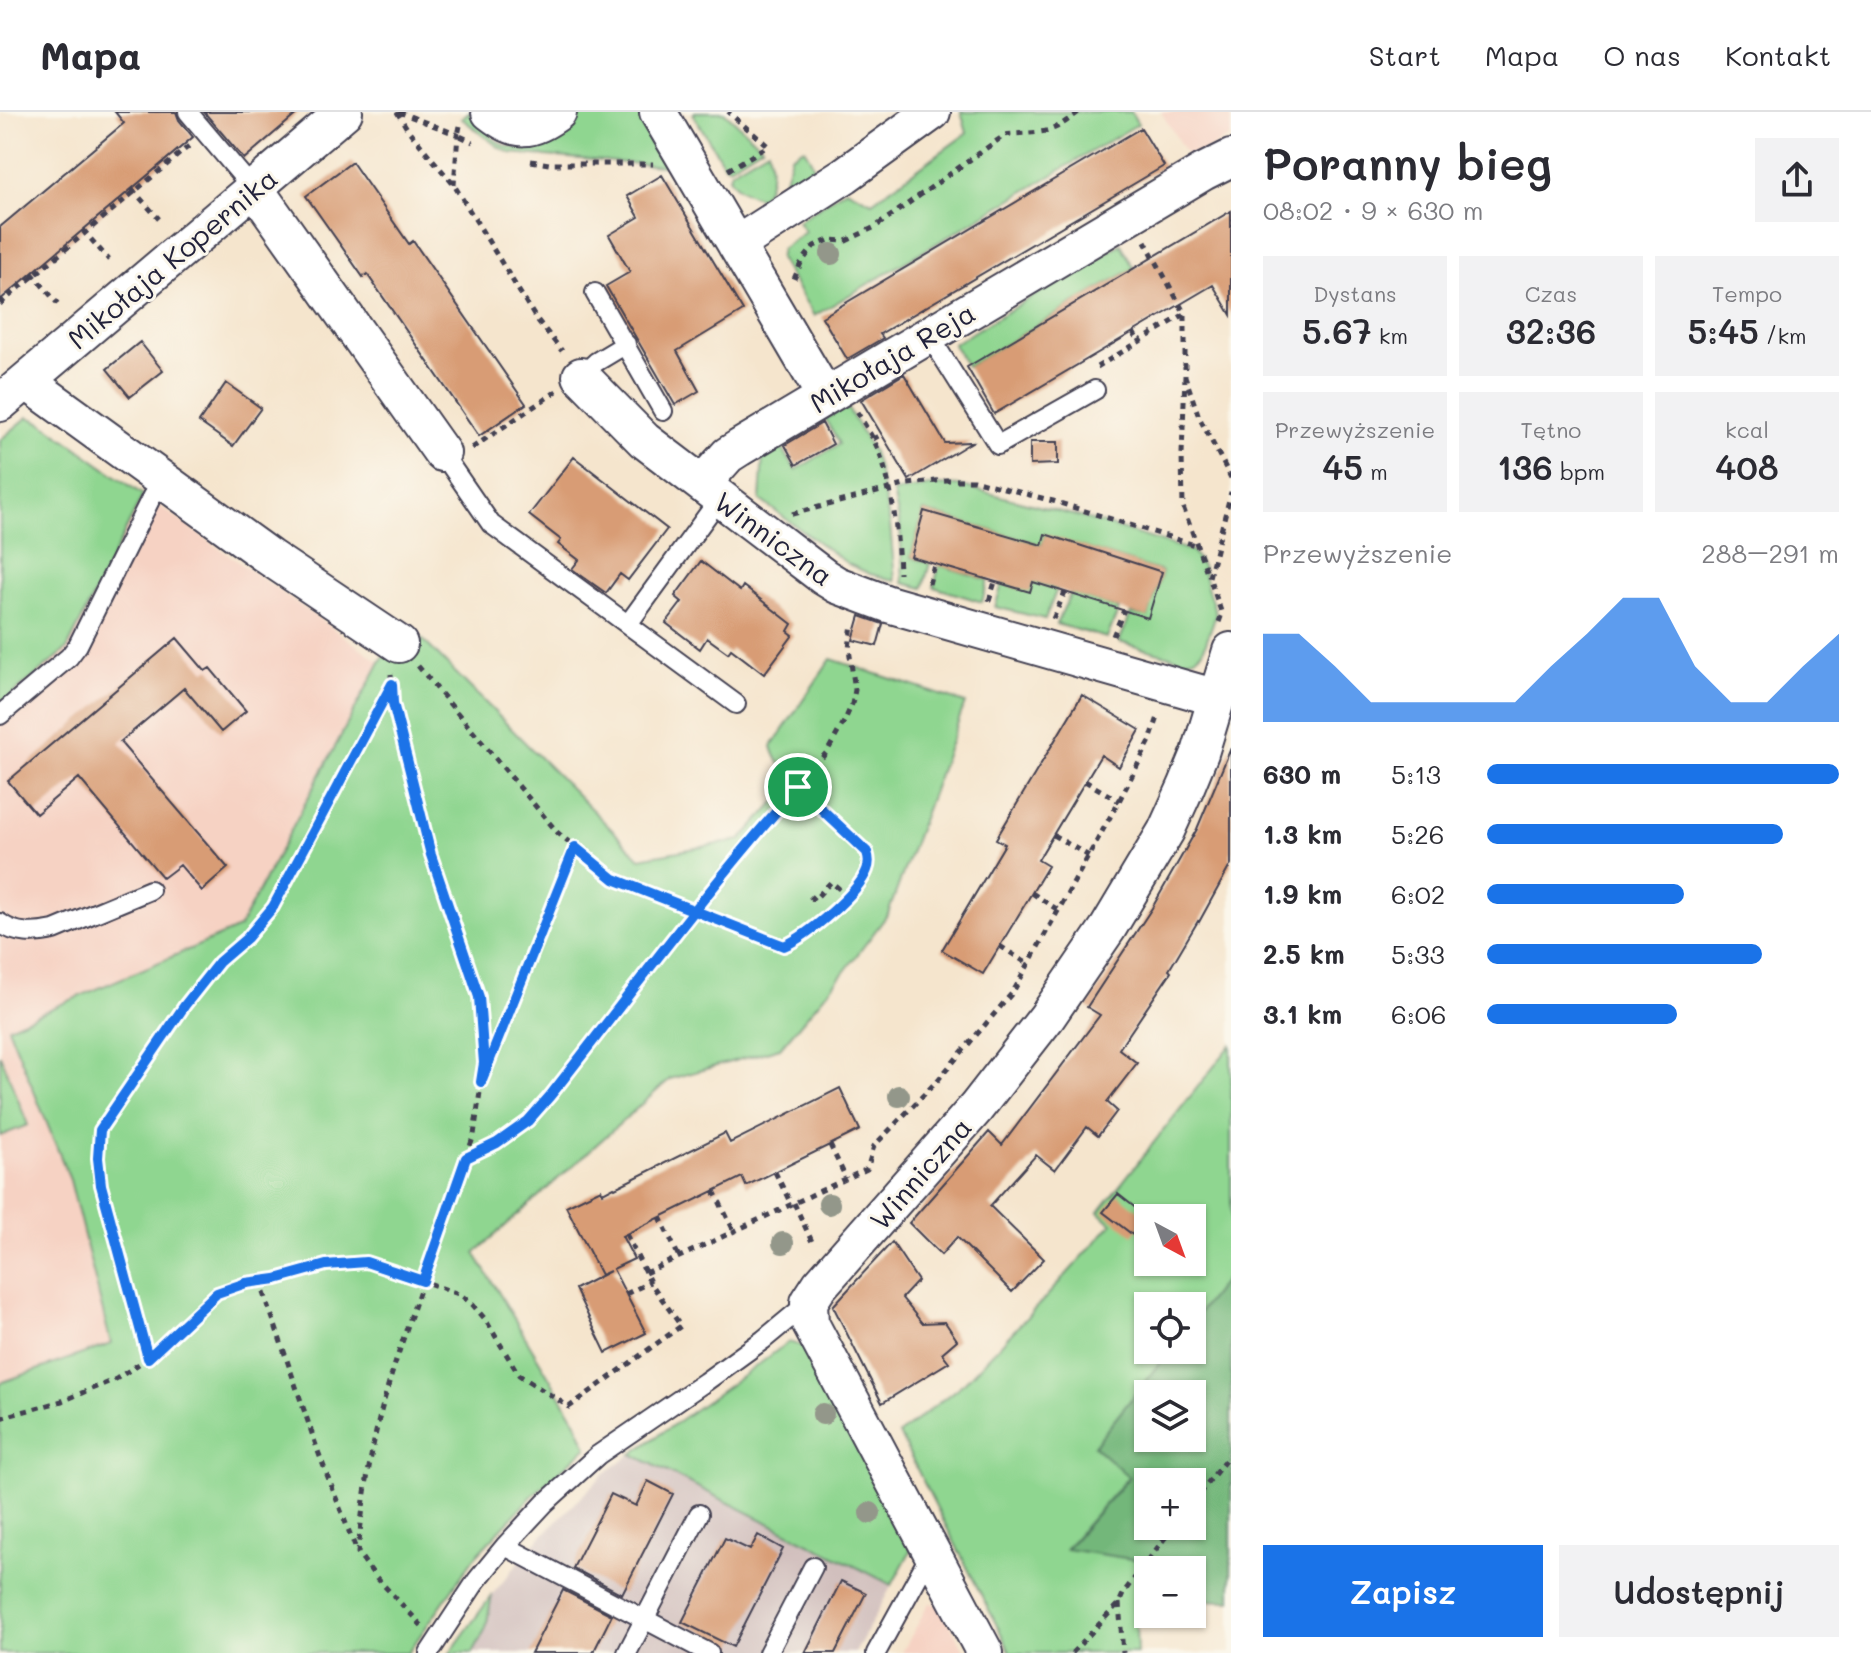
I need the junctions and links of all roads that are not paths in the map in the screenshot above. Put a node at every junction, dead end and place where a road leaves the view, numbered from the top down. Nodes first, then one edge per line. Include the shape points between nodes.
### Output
1 (188, 112) edge
2 (344, 112) edge
3 (490, 112) edge
4 (558, 112) edge
5 (658, 112) edge
6 (932, 112) edge
7 (1231, 158) edge
8 (254, 190) junction
9 (736, 245) junction
10 (595, 293) dead end
11 (929, 335) junction
12 (626, 344) junction
13 (581, 376) joint
14 (9, 389) edge
15 (1095, 390) dead end
16 (837, 398) junction
17 (663, 411) dead end
18 (442, 453) joint
19 (163, 480) junction
20 (711, 491) junction
21 (628, 624) junction
22 (1224, 638) edge
23 (395, 657) road end
24 (1217, 698) junction
25 (736, 704) dead end
26 (0, 715) edge
27 (150, 890) dead end
28 (0, 923) edge
29 (818, 1289) junction
30 (699, 1514) dead end
31 (505, 1546) junction
32 (931, 1553) junction
33 (813, 1567) dead end
34 (645, 1619) junction
35 (433, 1646) edge
36 (627, 1653) edge
37 (709, 1653) edge
38 (768, 1653) edge
39 (876, 1653) edge
40 (985, 1653) edge

1 - 8 lane
2 - 8 street, Mikołaja Kopernika
3 - 4 street via 517,128 531,128
5 - 9 street
6 - 9 street
7 - 11 street, Mikołaja Reja
8 - 14 street, Mikołaja Kopernika
8 - 18 street
9 - 16 street
10 - 12 lane
11 - 15 lane via 998,445
11 - 16 street, Mikołaja Reja
12 - 13 lane
12 - 17 lane
13 - 20 street via 644,440
14 - 19 street
16 - 20 street, Mikołaja Reja via 728,455
18 - 21 lane via 491,524
19 - 23 street
19 - 26 lane via 78,645
20 - 21 lane
20 - 24 street, Winniczna via 824,577 860,595
21 - 25 lane
22 - 24 street, Winniczna
24 - 29 street, Winniczna via 1166,831 1082,968 976,1108
27 - 28 lane via 54,930 21,932
29 - 31 lane via 740,1357 598,1455
29 - 32 street via 810,1323
30 - 34 lane
31 - 34 lane
31 - 35 lane
32 - 39 lane
32 - 40 street
33 - 38 lane
34 - 36 lane
34 - 37 lane

